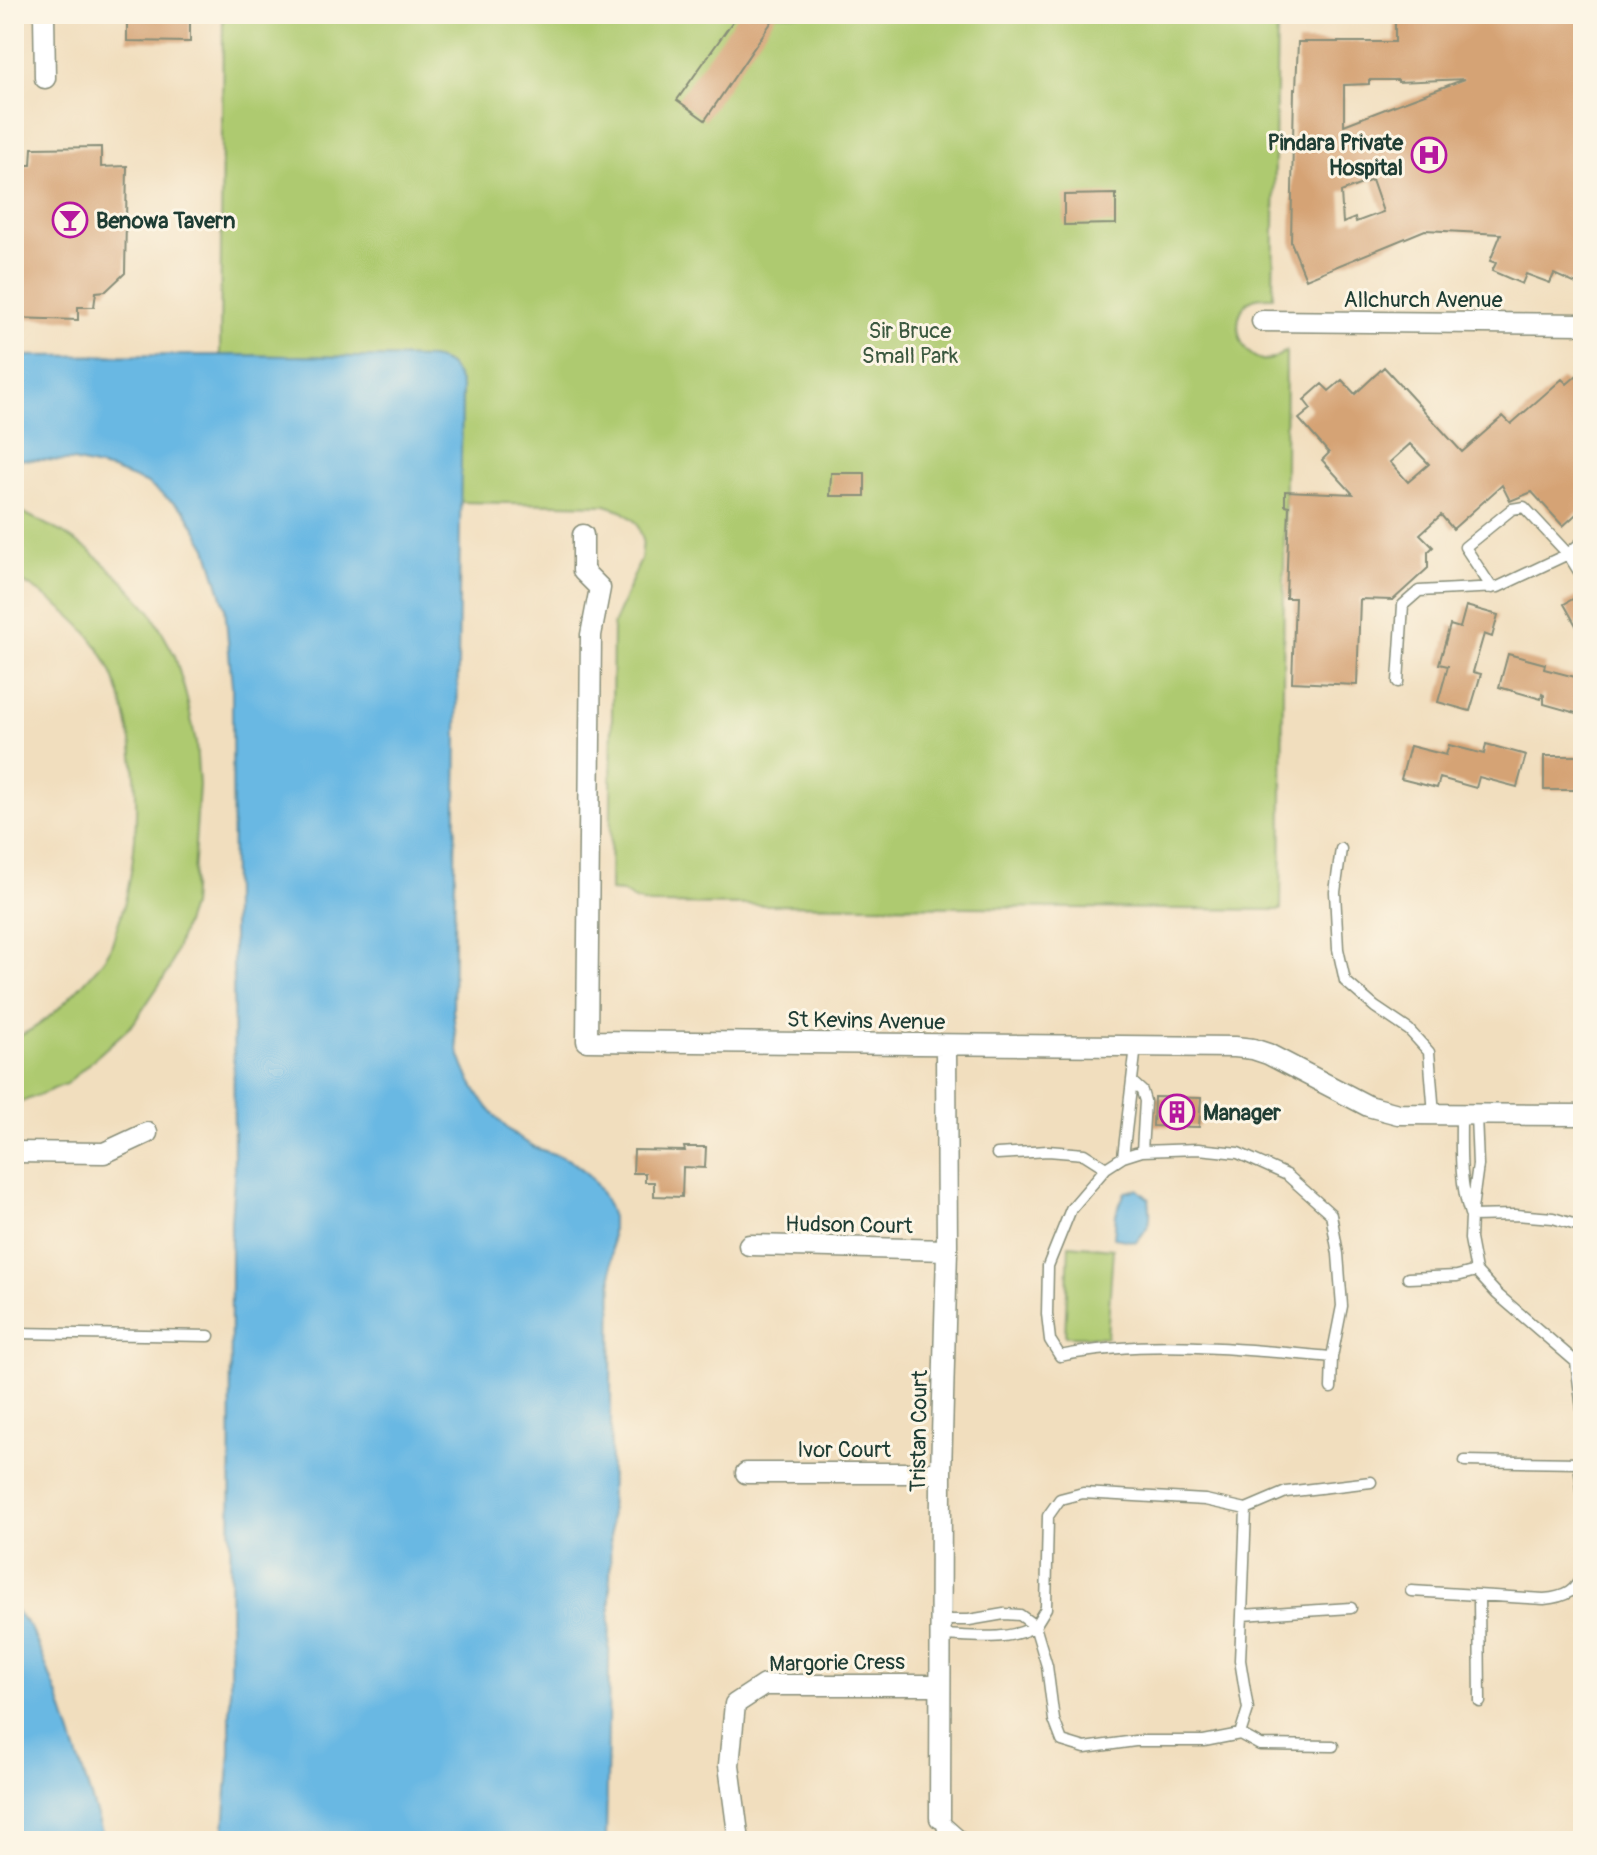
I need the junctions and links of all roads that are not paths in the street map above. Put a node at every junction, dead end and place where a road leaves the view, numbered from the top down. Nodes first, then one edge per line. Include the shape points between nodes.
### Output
1 (44, 14) edge
2 (45, 78) dead end
3 (1262, 321) dead end
4 (1583, 324) edge
5 (583, 535) dead end
6 (1583, 541) edge
7 (1568, 554) junction
8 (1583, 578) edge
9 (1492, 588) junction
10 (1398, 682) dead end
11 (1341, 849) dead end
12 (946, 1045) junction
13 (1136, 1046) junction
14 (1132, 1082) junction
15 (1434, 1114) junction
16 (1469, 1115) junction
17 (1583, 1115) edge
18 (147, 1133) dead end
19 (1142, 1151) junction
20 (14, 1152) edge
21 (997, 1154) dead end
22 (1123, 1157) junction
23 (1106, 1168) junction
24 (1471, 1216) junction
25 (1583, 1227) edge
26 (749, 1245) dead end
27 (947, 1250) junction
28 (1476, 1271) junction
29 (1408, 1278) dead end
30 (14, 1333) edge
31 (209, 1336) dead end
32 (1332, 1357) junction
33 (1579, 1359) edge
34 (1331, 1388) dead end
35 (1583, 1420) edge
36 (1465, 1461) dead end
37 (1579, 1463) junction
38 (746, 1473) dead end
39 (941, 1473) junction
40 (1371, 1482) dead end
41 (1583, 1498) edge
42 (1246, 1509) junction
43 (1583, 1571) edge
44 (1411, 1591) dead end
45 (1479, 1595) junction
46 (1351, 1608) dead end
47 (1242, 1615) junction
48 (1035, 1626) junction
49 (941, 1628) junction
50 (940, 1685) junction
51 (1480, 1702) dead end
52 (1240, 1734) junction
53 (1333, 1746) dead end
54 (940, 1818) junction
55 (739, 1841) edge
56 (946, 1841) edge
57 (966, 1841) edge

1 - 2 street
3 - 4 street, Allchurch Avenue
5 - 12 street, St Kevins Avenue via 583,571 600,588 591,635 587,1041
6 - 7 lane
7 - 8 lane
7 - 9 lane
7 - 9 lane via 1524,507 1512,509 1465,547
9 - 10 lane via 1419,591 1403,605
11 - 15 lane via 1335,892 1345,981 1429,1052
12 - 13 street, St Kevins Avenue
12 - 27 street, Tristan Court
13 - 14 lane
13 - 15 street, St Kevins Avenue via 1253,1049 1368,1106 1398,1114
14 - 19 lane via 1145,1101
14 - 22 lane
15 - 16 street, St Kevins Avenue
16 - 17 street, St Kevins Avenue
16 - 24 lane via 1478,1165
16 - 24 lane via 1462,1173
18 - 20 street via 104,1153
19 - 22 lane
19 - 32 lane via 1238,1153 1287,1175 1331,1214 1342,1306
21 - 23 lane via 1084,1154
22 - 23 lane
23 - 32 lane via 1071,1209 1048,1266 1050,1340 1060,1356 1139,1346
24 - 25 lane via 1553,1218
24 - 28 lane
26 - 27 street, Hudson Court
27 - 39 street, Tristan Court
28 - 29 lane
28 - 33 lane
30 - 31 lane
32 - 34 lane
33 - 35 lane
35 - 37 lane
36 - 37 lane
37 - 41 lane
38 - 39 street, Ivor Court
39 - 49 street, Tristan Court
40 - 42 lane via 1286,1492
42 - 47 lane
42 - 48 lane via 1205,1500 1083,1493 1060,1499 1048,1516 1046,1608
43 - 45 lane via 1580,1582 1561,1597
44 - 45 lane
45 - 51 lane
46 - 47 lane
47 - 52 lane via 1240,1660 1248,1709
48 - 49 lane via 1024,1633 996,1636
48 - 49 lane via 1020,1615 1004,1614
48 - 52 lane via 1062,1741 1085,1748
49 - 50 street, Tristan Court
50 - 54 street, Tristan Court
50 - 55 street, Margorie Cress via 764,1685 735,1704 729,1765
52 - 53 lane via 1260,1745
54 - 56 lane
54 - 57 lane

